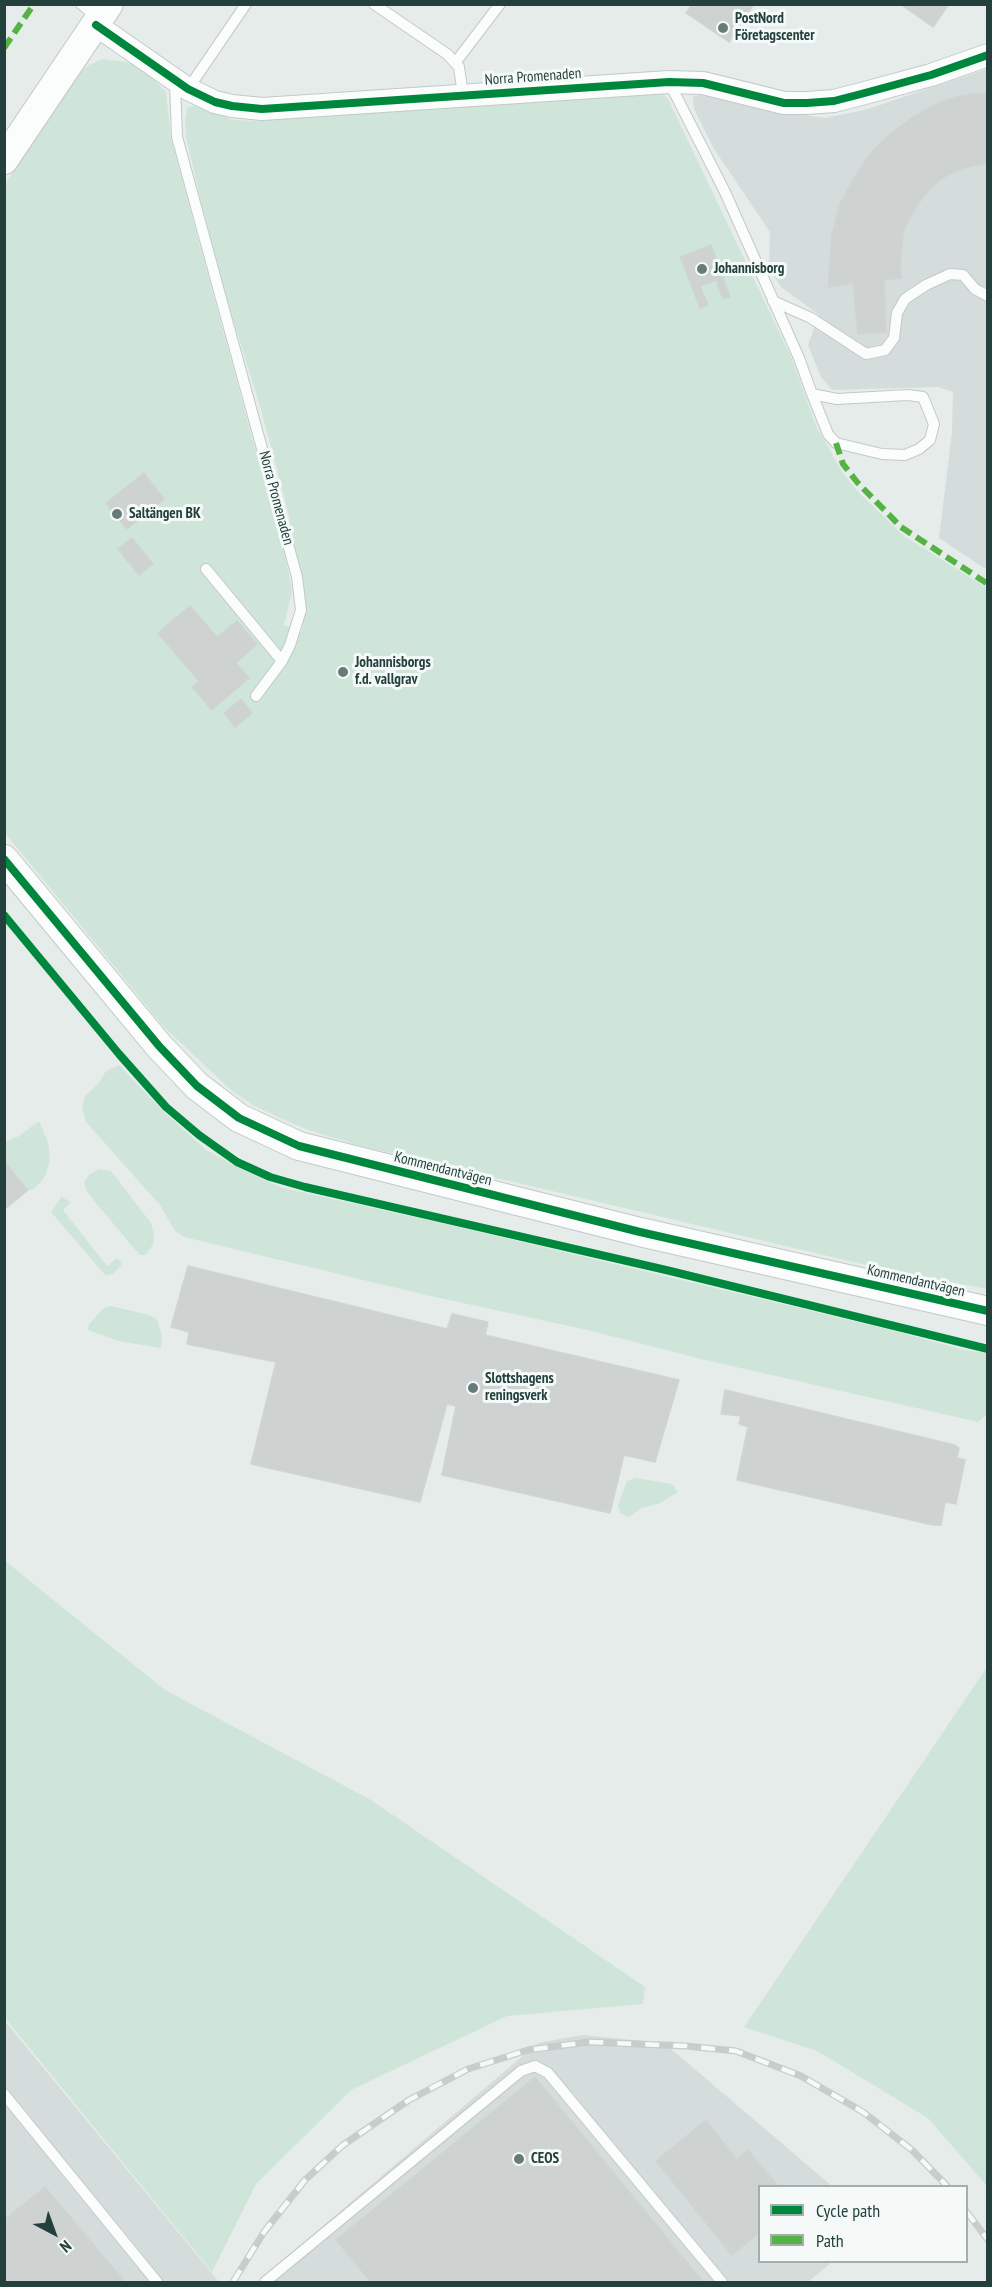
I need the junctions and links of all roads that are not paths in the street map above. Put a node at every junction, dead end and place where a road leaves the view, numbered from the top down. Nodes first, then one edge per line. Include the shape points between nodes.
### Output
1 (246, 4) edge
2 (374, 4) edge
3 (500, 4) edge
4 (97, 13) edge
5 (987, 56) edge
6 (455, 63) junction
7 (669, 82) junction
8 (181, 86) junction
9 (463, 95) junction
10 (4, 160) edge
11 (987, 296) edge
12 (773, 301) junction
13 (812, 394) junction
14 (206, 569) dead end
15 (282, 661) junction
16 (256, 696) dead end
17 (4, 859) edge
18 (987, 1311) edge
19 (4, 2094) edge
20 (157, 2283) edge
21 (265, 2283) edge
22 (722, 2283) edge

1 - 8 lane
2 - 6 lane
3 - 6 lane
4 - 8 street, Norra Promenaden
4 - 10 street, Norra Promenaden
5 - 7 street, Norra Promenaden via 834,101 784,103 703,82
6 - 9 lane
7 - 9 street, Norra Promenaden
7 - 12 lane via 725,192
8 - 9 street, Norra Promenaden via 215,102 262,109
8 - 15 lane, Norra Promenaden via 177,137 297,577 301,610
11 - 12 lane via 963,275 950,274 926,285 904,299 897,313 894,338 885,350 866,354 811,318
12 - 13 lane
13 - 13 lane via 837,399 908,395 923,398 934,424 930,440 905,455 836,443 828,434
14 - 15 lane
15 - 16 lane, Norra Promenaden
17 - 18 street, Kommendantvägen via 196,1086 239,1118 299,1146 640,1232
19 - 20 lane
21 - 22 lane via 521,2071 536,2066 548,2073

